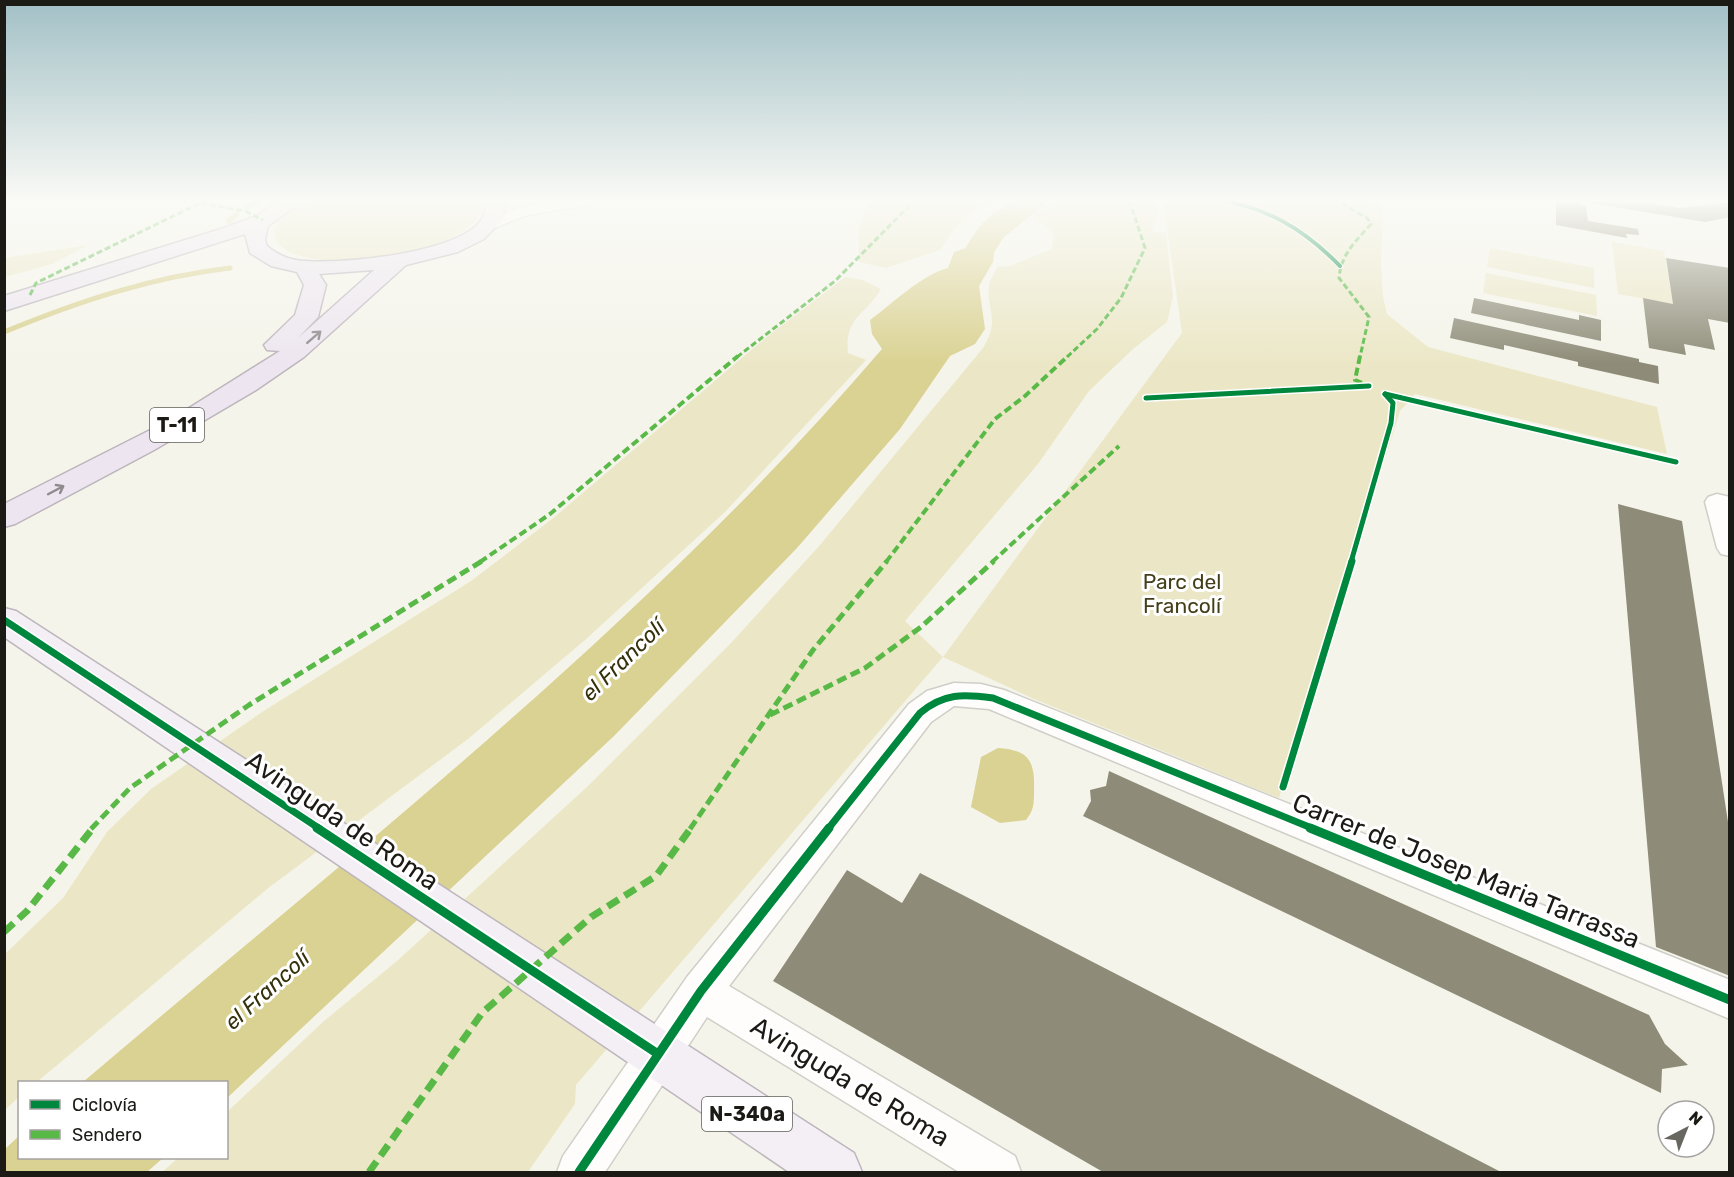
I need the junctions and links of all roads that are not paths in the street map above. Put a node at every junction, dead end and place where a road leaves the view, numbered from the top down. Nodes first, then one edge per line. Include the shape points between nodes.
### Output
1 (165, 254) edge
2 (221, 254) edge
3 (244, 254) edge
4 (427, 254) edge
5 (264, 255) joint
6 (398, 262) junction
7 (304, 267) junction
8 (4, 304) edge
9 (4, 314) edge
10 (4, 495) edge
11 (1730, 505) edge
12 (4, 517) edge
13 (1730, 548) edge
14 (4, 620) edge
15 (701, 991) junction
16 (1730, 1000) edge
17 (658, 1054) junction
18 (579, 1173) edge
19 (835, 1173) edge
20 (999, 1173) edge

1 - 8 highway
2 - 9 highway via 175,261
3 - 5 highway
4 - 6 highway, T-11
5 - 7 highway, T-11
6 - 7 highway, T-11 via 349,268
12 -> 6 highway, T-11 via 243,388 309,342
7 - 10 highway, T-11 via 315,285 306,316 260,357 172,411
11 - 13 street via 1717,502
14 - 17 main road, Avinguda de Roma / N-340a
15 - 16 street, Carrer de Josep Maria Tarrassa via 920,713 938,698 961,694 993,698
15 - 17 street, Carrer de Josep Maria Tarrassa
15 - 20 street, Avinguda de Roma
17 - 18 street, Carrer de Josep Maria Tarrassa
17 - 19 main road, Avinguda de Roma / N-340a

